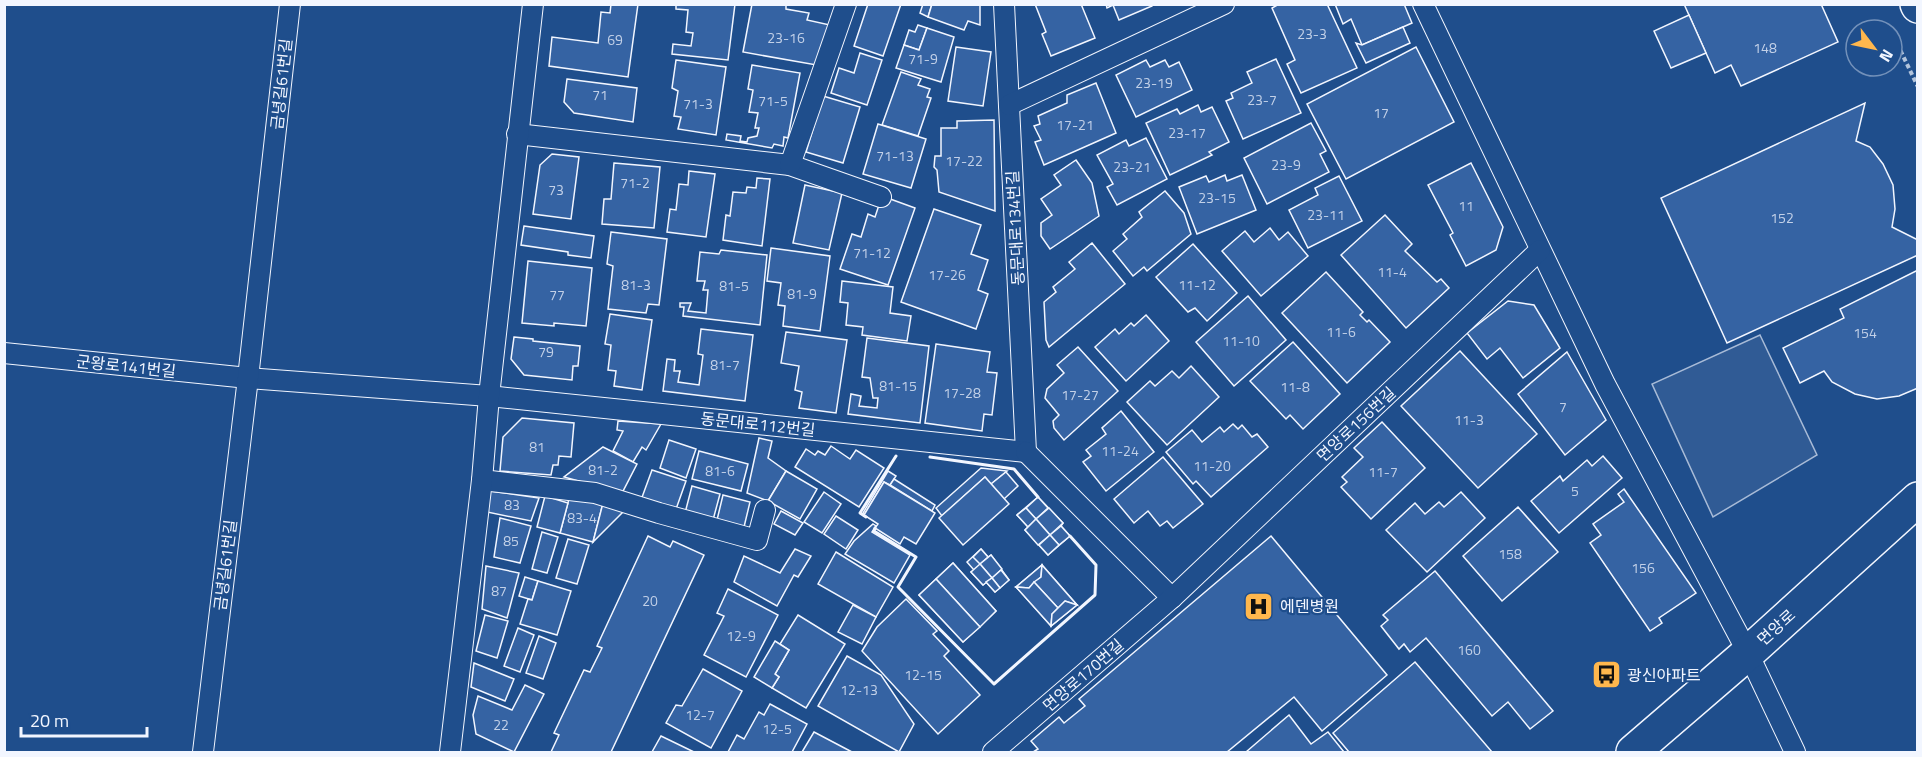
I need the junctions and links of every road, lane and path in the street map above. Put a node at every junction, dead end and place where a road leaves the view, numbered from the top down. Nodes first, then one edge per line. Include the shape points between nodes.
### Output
1 (290, 4) edge
2 (533, 4) edge
3 (846, 4) edge
4 (1004, 4) edge
5 (1224, 4) edge
6 (1423, 4) edge
7 (1904, 59) edge
8 (1917, 87) edge
9 (1009, 105) junction
10 (517, 134) junction
11 (790, 165) junction
12 (880, 197) dead end
13 (1540, 250) junction
14 (4, 353) edge
15 (248, 378) junction
16 (489, 396) junction
17 (1026, 452) junction
18 (482, 480) junction
19 (1917, 499) edge
20 (765, 510) dead end
21 (1172, 598) junction
22 (1748, 653) junction
23 (202, 753) edge
24 (450, 753) edge
25 (993, 753) edge
26 (1633, 753) edge
27 (1795, 753) edge

1 - 15 lane, 금녕길61번길
2 - 10 lane
3 - 11 lane
4 - 9 lane, 동문대로134번길
5 - 9 lane
6 - 13 lane
7 - 8 path
9 - 17 lane, 동문대로134번길
10 - 11 lane
10 - 16 lane
11 - 12 lane
13 - 21 lane, 면앙로156번길
13 - 22 lane via 1605,384
14 - 15 lane, 군왕로141번길
15 - 16 lane
15 - 23 lane, 금녕길61번길
16 - 17 lane, 동문대로112번길
16 - 18 lane
17 - 21 lane
18 - 20 lane via 595,493 757,540
18 - 24 lane
19 - 22 main road, 면앙로
21 - 25 lane, 면앙로170번길
22 - 26 main road, 면앙로
22 - 27 lane

